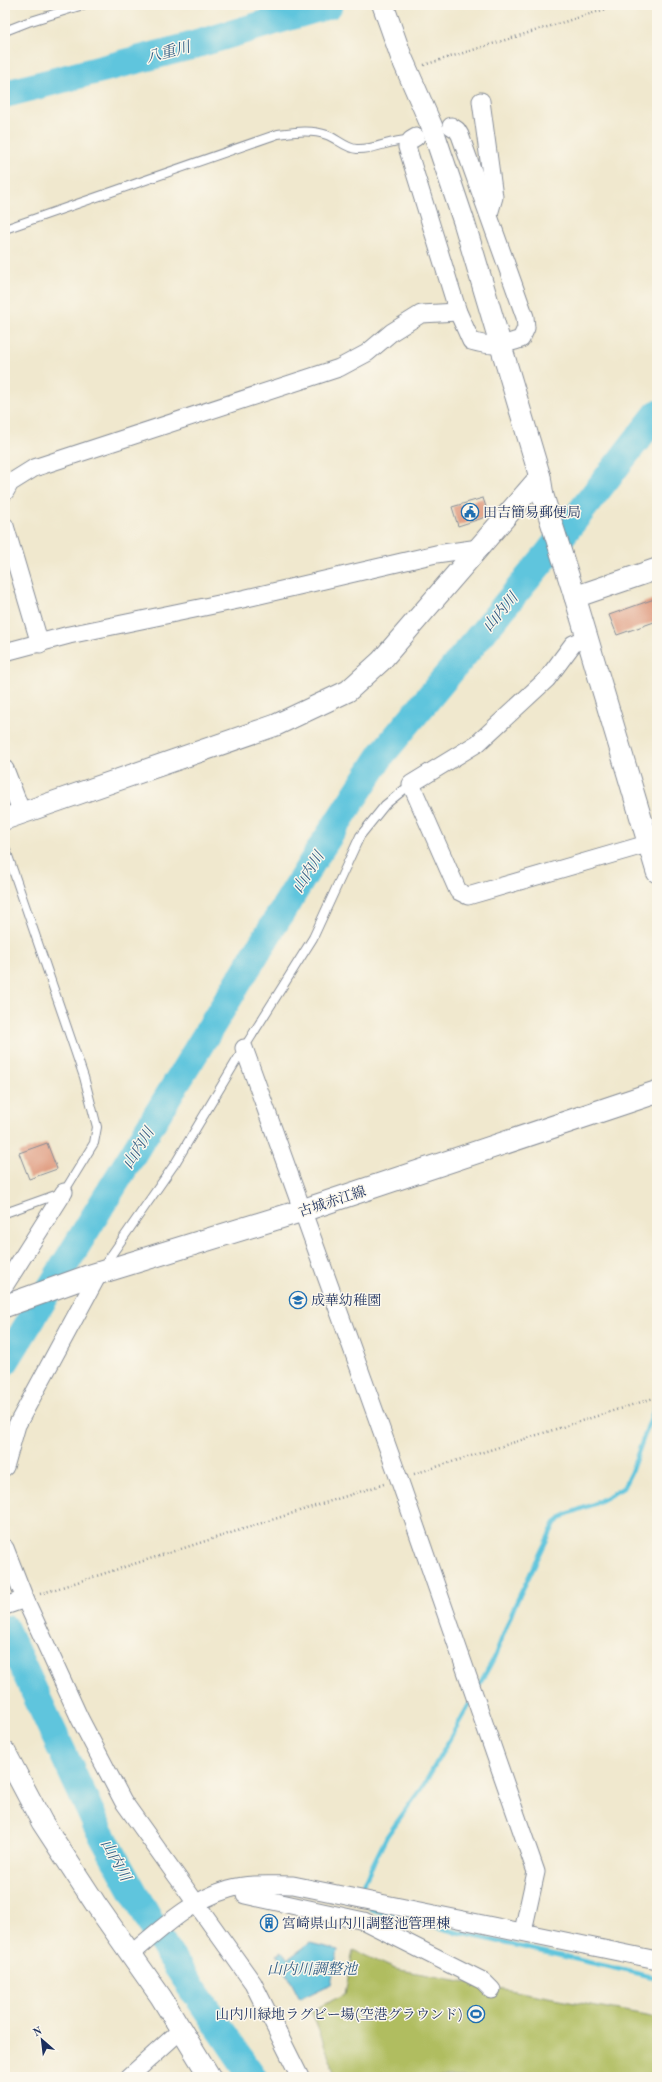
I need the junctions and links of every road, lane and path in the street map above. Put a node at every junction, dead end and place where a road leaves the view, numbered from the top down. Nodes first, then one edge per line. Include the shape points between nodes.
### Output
1 (83, 5) edge
2 (383, 5) edge
3 (619, 5) edge
4 (5, 31) edge
5 (404, 63) junction
6 (481, 101) dead end
7 (451, 126) dead end
8 (413, 138) joint
9 (489, 214) junction
10 (5, 229) edge
11 (458, 312) junction
12 (500, 346) junction
13 (541, 486) junction
14 (5, 492) edge
15 (5, 526) edge
16 (479, 548) junction
17 (657, 569) edge
18 (576, 597) junction
19 (587, 638) junction
20 (40, 644) junction
21 (5, 652) edge
22 (5, 770) edge
23 (411, 784) junction
24 (14, 816) edge
25 (648, 844) junction
26 (5, 847) edge
27 (657, 872) edge
28 (244, 1048) junction
29 (657, 1092) edge
30 (64, 1192) junction
31 (301, 1211) junction
32 (5, 1213) edge
33 (92, 1275) junction
34 (5, 1285) edge
35 (5, 1306) edge
36 (657, 1397) edge
37 (5, 1467) edge
38 (399, 1479) junction
39 (5, 1548) edge
40 (25, 1599) junction
41 (5, 1606) edge
42 (5, 1752) edge
43 (244, 1887) junction
44 (191, 1906) junction
45 (523, 1931) junction
46 (137, 1949) junction
47 (657, 1960) edge
48 (492, 1990) dead end
49 (182, 2029) junction
50 (129, 2077) edge
51 (210, 2077) edge
52 (300, 2077) edge

1 - 4 lane
2 - 5 street
3 - 5 path
5 - 12 street via 432,127 464,222
6 - 9 street via 494,197
7 - 9 street via 460,135
8 - 10 lane via 397,139 370,149 355,149 326,134 304,131 278,134
8 - 11 street via 407,146
9 - 12 street via 525,317 526,328 521,339
11 - 12 street via 471,341
11 - 14 street via 421,314 392,332 367,353 339,368 34,468 10,483
12 - 13 street
13 - 16 street
13 - 18 street
15 - 20 street
16 - 20 street via 436,554 238,600 90,630
16 - 24 street via 381,661 348,691 276,725
17 - 18 street
18 - 19 street
19 - 23 street via 573,644 547,680 478,744
19 - 25 street
20 - 21 street
22 - 24 street
23 - 25 street via 458,891 468,896
23 - 28 lane via 385,805 360,836 313,938
25 - 27 street
26 - 30 lane via 84,1077 96,1127 94,1143
28 - 31 street
28 - 33 lane via 176,1162
29 - 31 main road, 古城赤江線
30 - 32 lane
30 - 34 street
31 - 33 main road, 古城赤江線
31 - 38 street
33 - 35 main road, 古城赤江線
33 - 37 street via 17,1425
36 - 38 path
38 - 40 path
38 - 45 street via 536,1872
39 - 40 street
40 - 41 street
40 - 44 street via 80,1719 123,1801
42 - 46 street via 42,1822 95,1903
43 - 44 street via 230,1888
43 - 45 street via 293,1885
43 - 48 street via 245,1895 364,1921 483,1981
44 - 46 street
44 - 52 street via 253,1983
45 - 47 street
46 - 49 street
49 - 50 street
49 - 51 street

